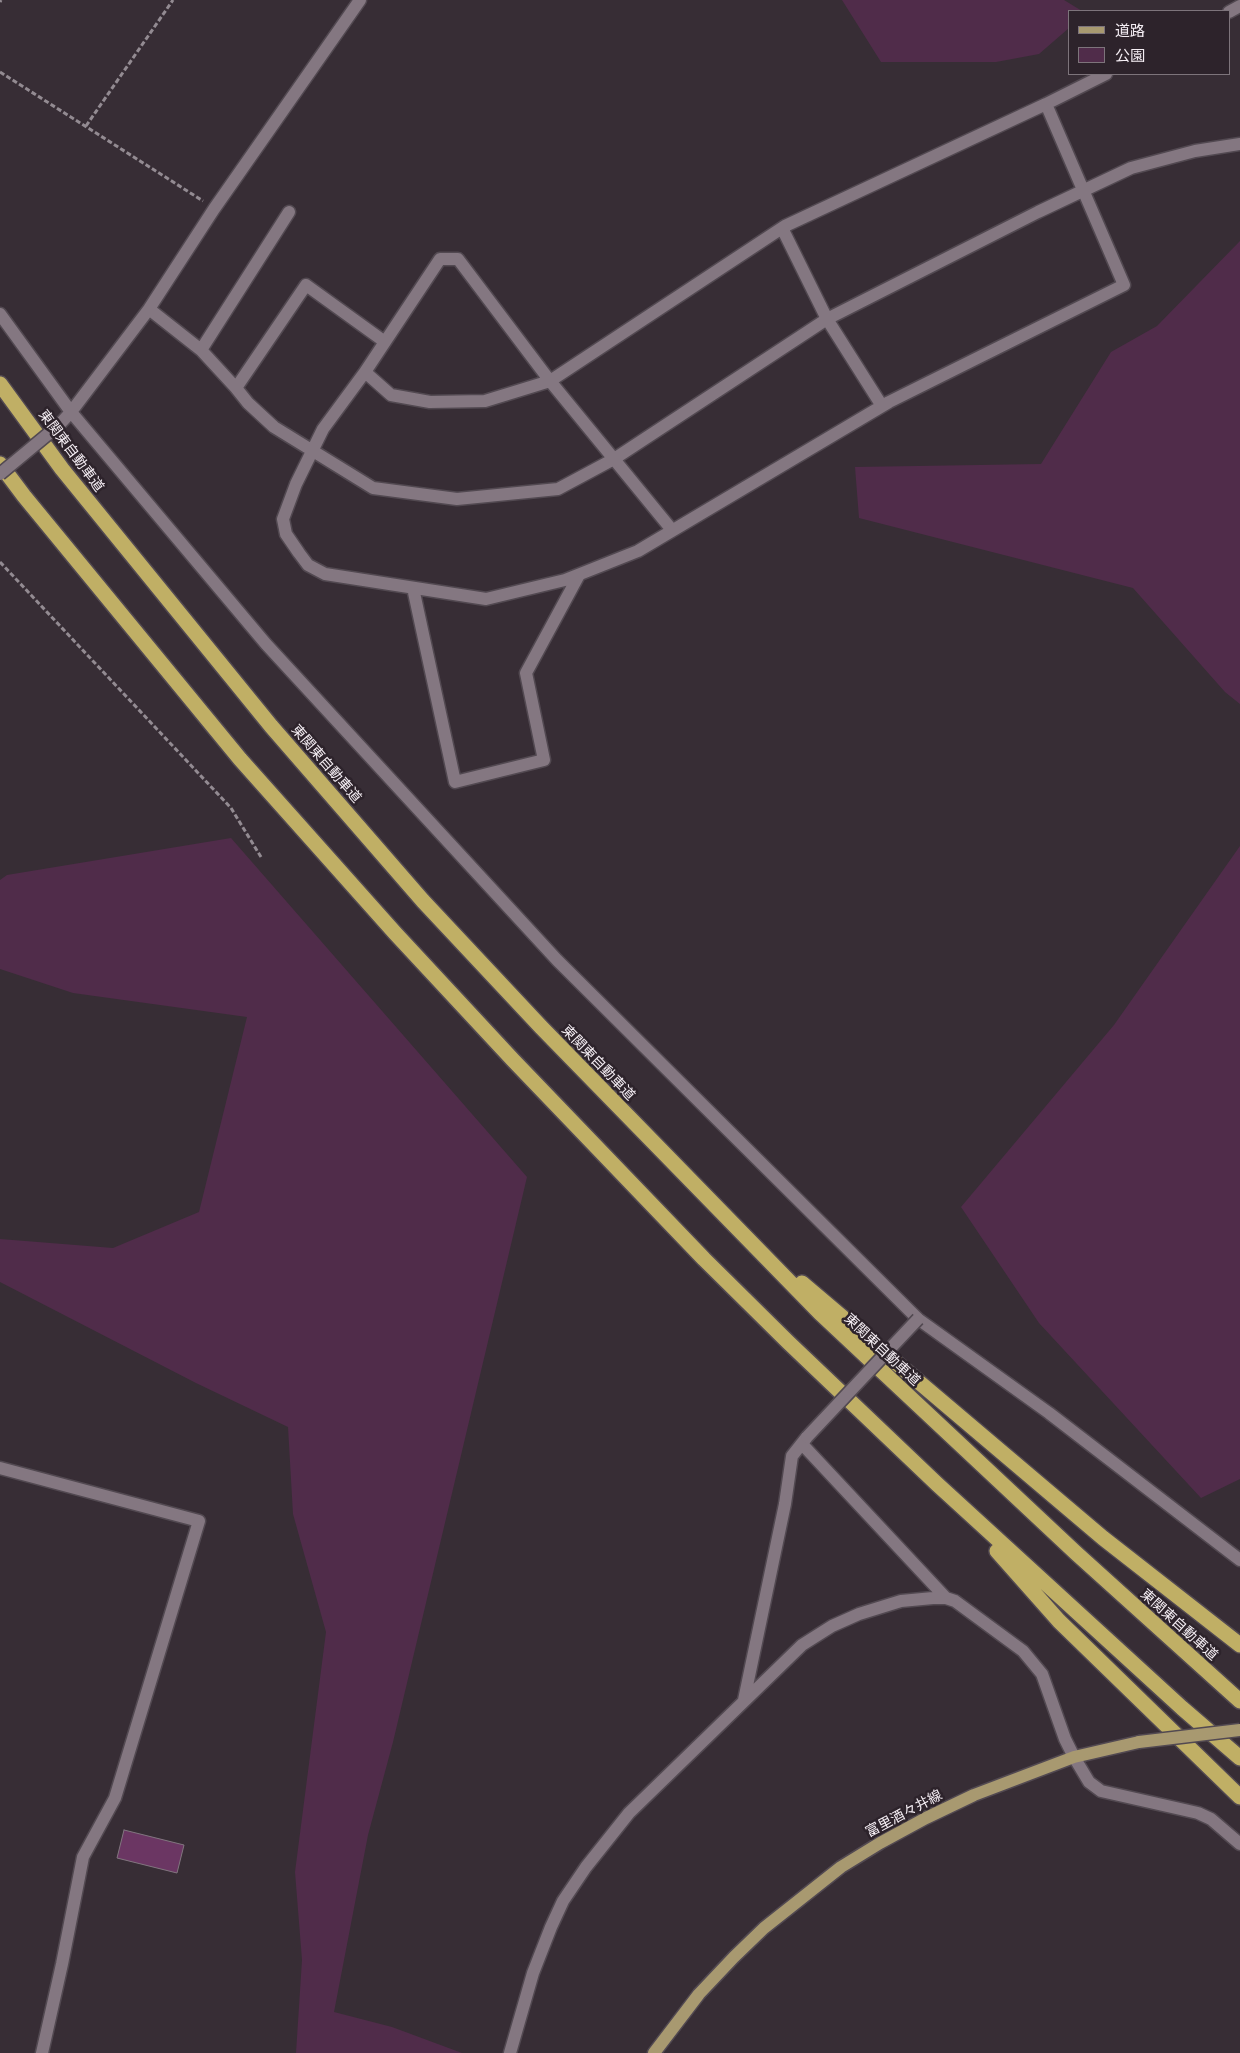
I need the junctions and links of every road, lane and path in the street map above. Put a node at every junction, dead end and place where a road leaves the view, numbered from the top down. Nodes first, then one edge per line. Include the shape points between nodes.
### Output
1 (172, 0) edge
2 (360, 0) edge
3 (0, 72) edge
4 (1104, 75) edge
5 (1046, 104) junction
6 (86, 126) junction
7 (1240, 144) edge
8 (1083, 190) junction
9 (214, 208) junction
10 (289, 212) dead end
11 (782, 228) junction
12 (149, 309) junction
13 (0, 314) edge
14 (827, 319) junction
15 (385, 342) junction
16 (200, 350) junction
17 (365, 372) junction
18 (550, 381) junction
19 (0, 384) edge
20 (236, 388) junction
21 (882, 406) junction
22 (71, 412) junction
23 (310, 451) junction
24 (614, 459) junction
25 (0, 464) edge
26 (0, 474) edge
27 (672, 530) junction
28 (0, 562) edge
29 (580, 574) junction
30 (413, 588) junction
31 (261, 857) dead end
32 (732, 1224) junction
33 (918, 1319) junction
34 (804, 1441) junction
35 (0, 1468) edge
36 (937, 1484) junction
37 (1240, 1560) edge
38 (946, 1598) junction
39 (1240, 1645) edge
40 (744, 1700) junction
41 (1240, 1701) edge
42 (1240, 1730) edge
43 (1074, 1757) junction
44 (1240, 1758) edge
45 (1240, 1797) edge
46 (1240, 1844) edge
47 (42, 2053) edge
48 (510, 2053) edge
49 (654, 2053) edge

1 - 6 path
2 - 9 street
3 - 6 path
4 - 5 street
5 - 8 street
5 - 11 street
6 - 9 path
7 - 8 street via 1195,151 1131,168
8 - 14 street
8 - 21 street via 1124,285
9 - 12 street
10 - 16 street
11 - 14 street
11 - 18 street
12 - 16 street
12 - 22 street
13 - 22 street
14 - 21 street
14 - 24 street
15 - 17 street
15 - 18 street via 440,259 458,259
15 - 20 street via 306,285
16 - 20 street
17 - 18 street via 391,395 430,402 485,402
17 - 23 street
18 - 24 street
19 - 32 highway, 東関東自動車道 via 80,492 353,821 541,1027
20 - 23 street via 274,427
21 - 27 street
22 - 26 street, bridge
22 - 33 street via 266,644 557,960
23 - 24 street via 373,488 456,500 558,489
23 - 30 street via 283,519 286,534 308,566 325,574
24 - 27 street
25 - 36 highway via 240,759 395,933 704,1259
27 - 29 street via 638,551
28 - 31 path via 231,808
29 - 30 street via 486,599
29 - 30 street via 526,673 544,760 455,782
32 - 39 highway via 1103,1538
32 - 41 highway, 東関東自動車道 via 898,1387
33 - 34 street, bridge
33 - 37 street via 1049,1413
34 - 38 street
34 - 40 street via 792,1456
35 - 47 street via 199,1522 115,1798 83,1857
36 - 44 highway
36 - 45 highway via 1059,1621
38 - 40 street via 900,1601 832,1626 802,1645
38 - 43 street via 955,1601 1033,1662 1042,1674
40 - 48 street via 629,1813 563,1901 533,1973
42 - 43 main road, 富里酒々井線, bridge via 1139,1742
43 - 46 street via 1089,1782 1101,1791 1198,1814 1211,1819
43 - 49 main road, 富里酒々井線 via 974,1795 880,1842 841,1867 740,1951 699,1994

